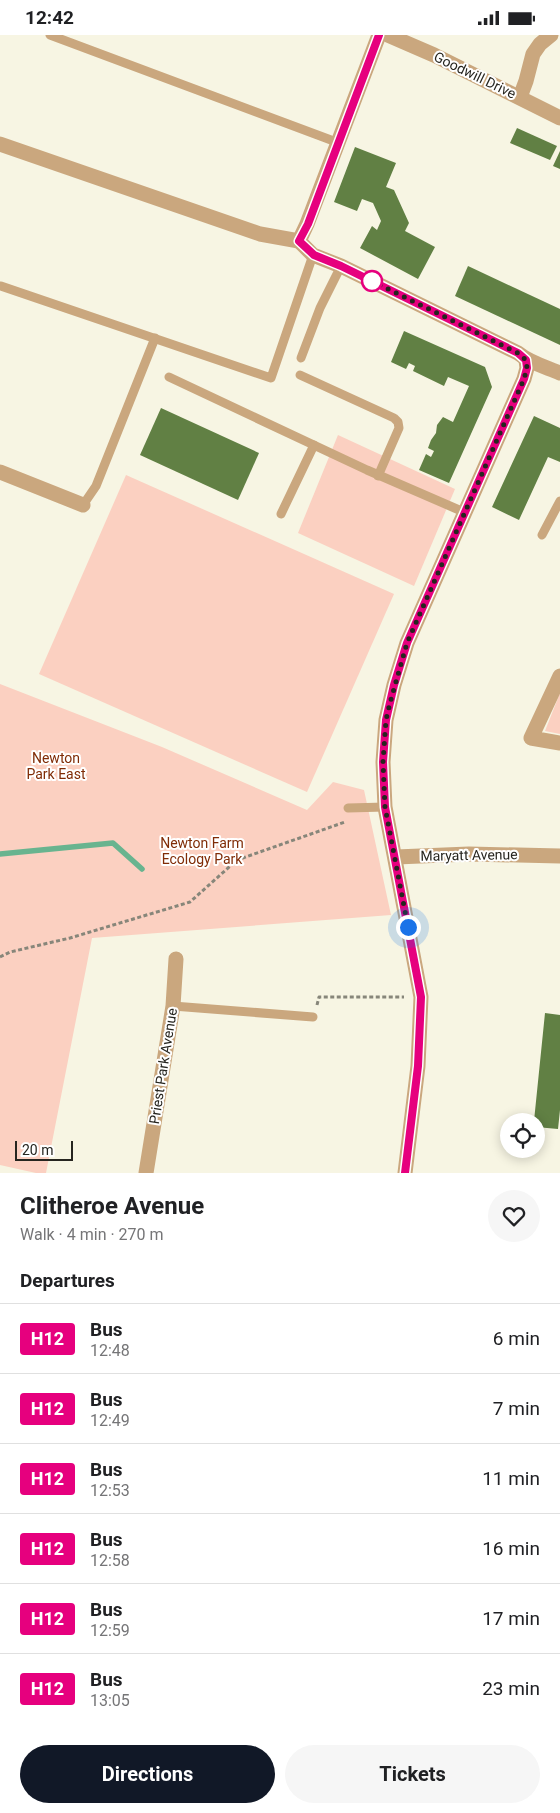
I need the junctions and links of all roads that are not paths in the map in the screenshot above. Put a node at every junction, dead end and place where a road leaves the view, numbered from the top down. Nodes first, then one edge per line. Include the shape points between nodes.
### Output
1 (50, 35) edge
2 (379, 35) edge
3 (388, 35) edge
4 (551, 35) edge
5 (520, 97) junction
6 (560, 118) edge
7 (338, 143) junction
8 (0, 144) edge
9 (299, 241) junction
10 (314, 255) junction
11 (341, 266) junction
12 (1, 286) edge
13 (155, 338) junction
14 (301, 358) dead end
15 (526, 360) junction
16 (560, 373) edge
17 (300, 375) dead end
18 (169, 377) dead end
19 (314, 445) junction
20 (0, 473) edge
21 (378, 476) junction
22 (560, 501) edge
23 (82, 505) joint
24 (466, 513) junction
25 (281, 514) dead end
26 (542, 535) dead end
27 (560, 676) edge
28 (560, 743) edge
29 (385, 807) junction
30 (348, 808) dead end
31 (560, 856) edge
32 (396, 857) junction
33 (176, 959) dead end
34 (173, 1006) junction
35 (313, 1017) road end
36 (146, 1173) edge
37 (405, 1173) edge

1 - 7 lane
2 - 7 street
3 - 5 street, Goodwill Drive
4 - 5 street via 533,54
5 - 6 street, Goodwill Drive
7 - 9 street
8 - 9 street via 260,234
9 - 10 street
10 - 11 street
10 - 13 lane via 271,378
11 - 14 lane via 320,308
11 - 15 street via 518,353
12 - 13 lane
13 - 23 lane via 96,486
15 - 16 street
15 - 24 street via 524,379
17 - 21 lane via 398,422 399,428
18 - 19 lane
19 - 21 lane
19 - 25 lane
20 - 23 street
21 - 24 lane
22 - 26 lane
24 - 29 street via 407,643 394,685 386,720 383,762
27 - 28 street via 531,738
29 - 30 lane
29 - 32 street
31 - 32 street, Maryatt Avenue via 469,854
32 - 37 street via 421,997 418,1066
33 - 34 street, Priest Park Avenue
34 - 35 lane
34 - 36 street, Priest Park Avenue

